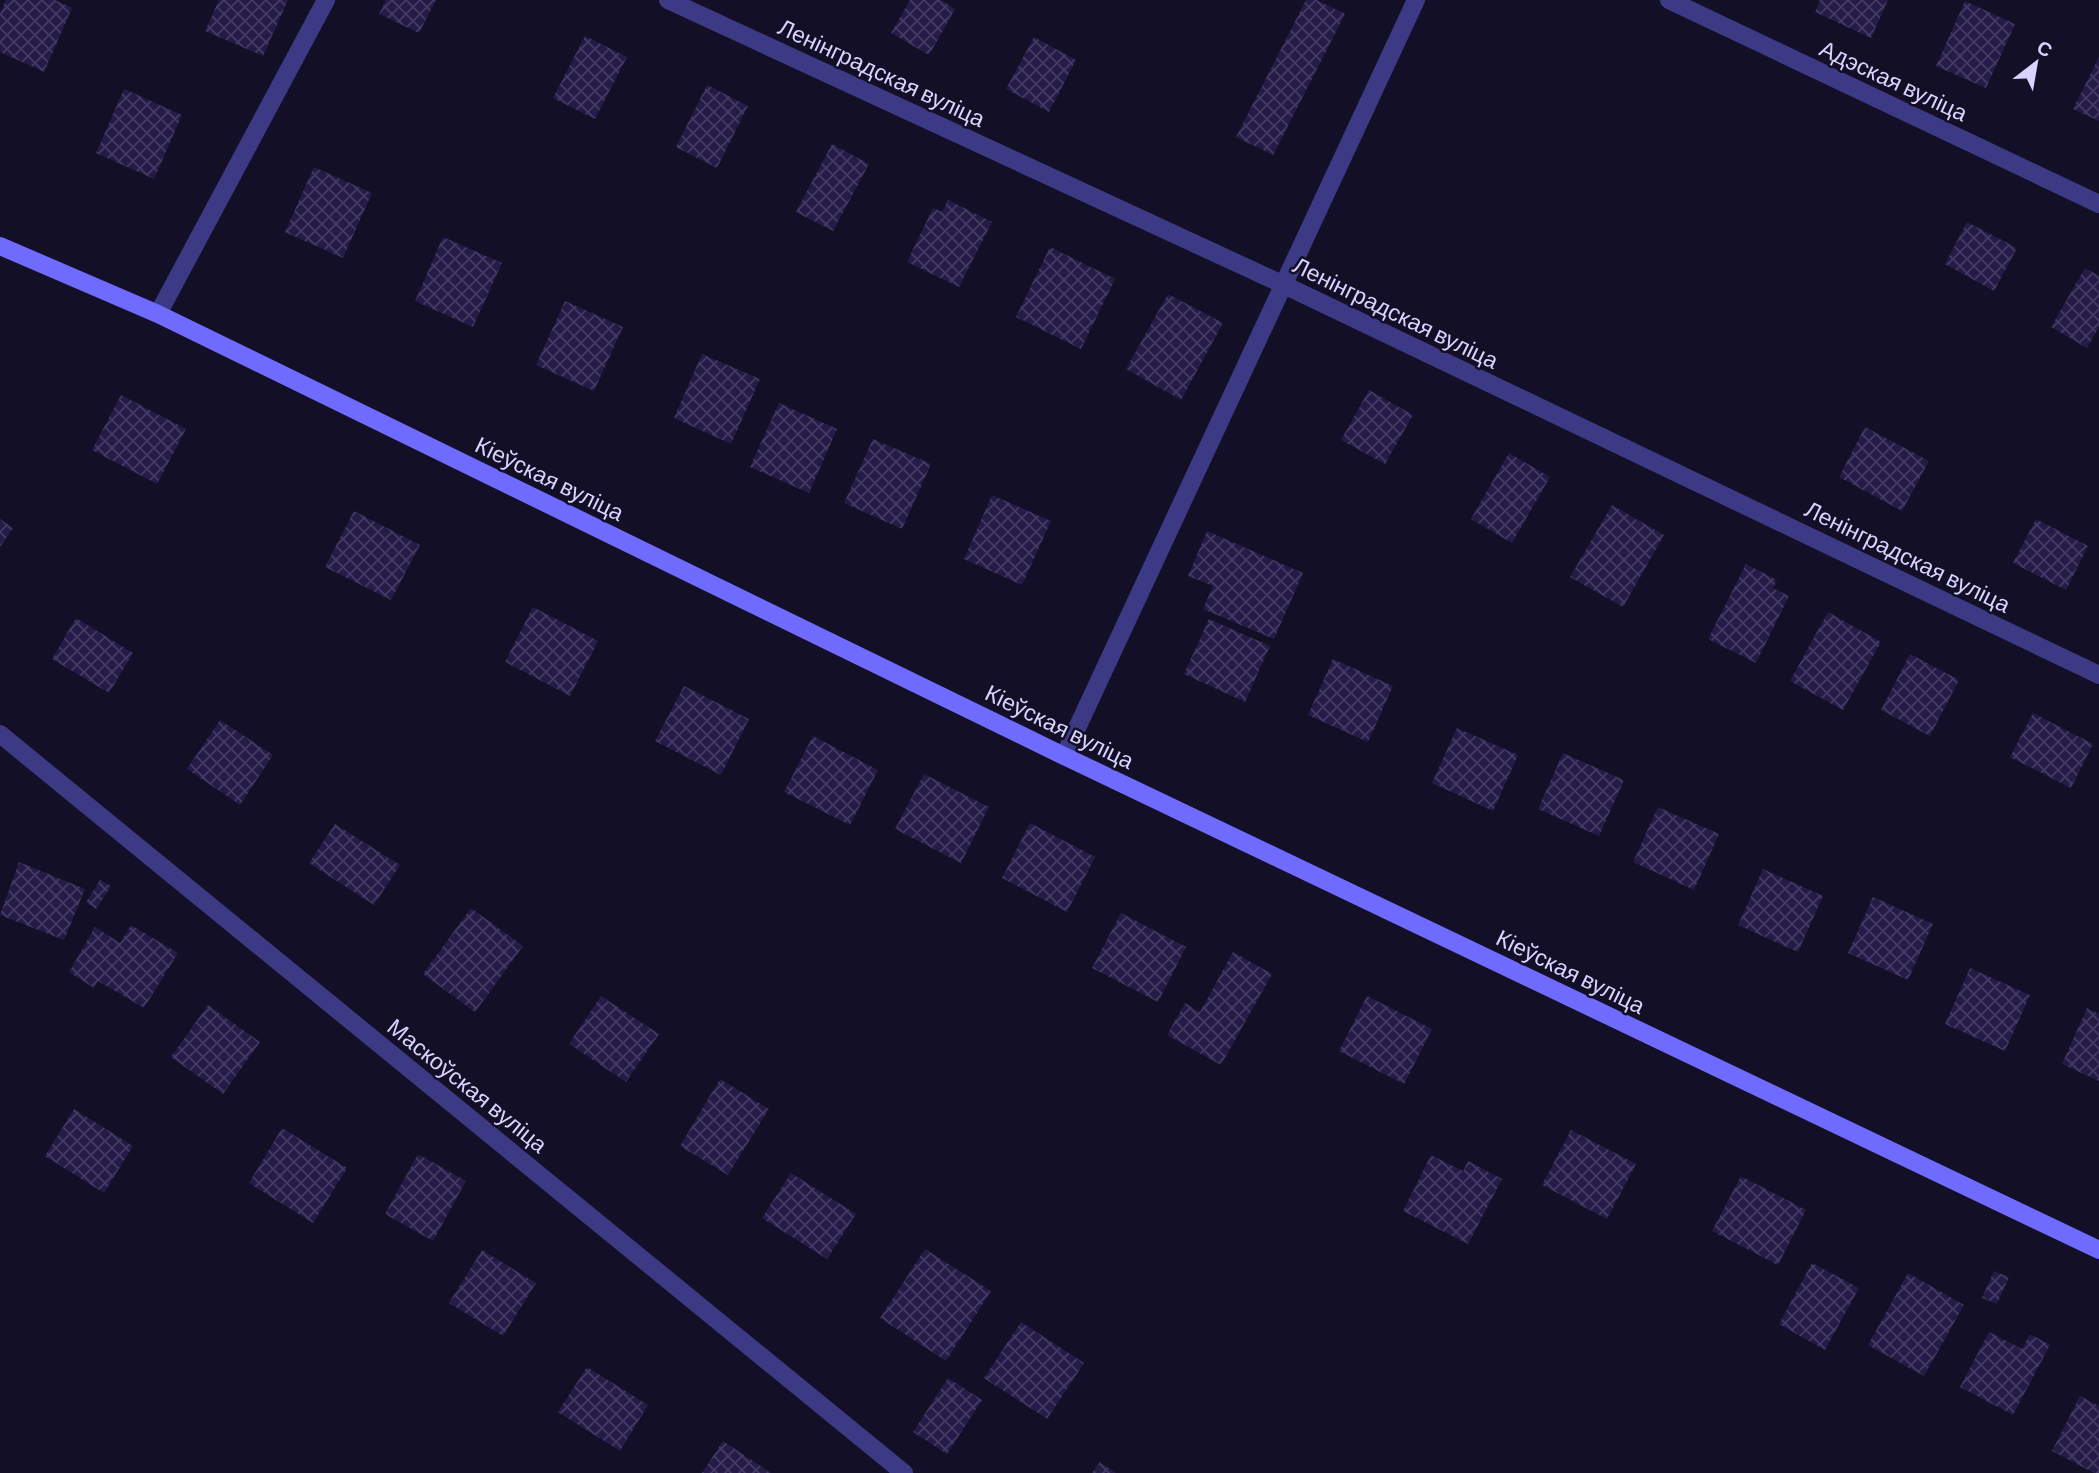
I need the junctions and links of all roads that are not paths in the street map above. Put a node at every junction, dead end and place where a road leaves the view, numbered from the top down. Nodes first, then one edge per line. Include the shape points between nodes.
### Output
1 (326, 0) edge
2 (668, 0) edge
3 (1416, 0) edge
4 (1669, 0) edge
5 (2099, 204) edge
6 (0, 246) edge
7 (1282, 284) junction
8 (158, 314) junction
9 (2099, 675) edge
10 (0, 734) edge
11 (1064, 756) junction
12 (2099, 1250) edge
13 (904, 1473) edge

1 - 8 street
2 - 7 street, Ленінградская вуліца
3 - 7 street
4 - 5 street, Адэская вуліца
6 - 8 street, Кіеўская вуліца
7 - 9 street, Ленінградская вуліца
7 - 11 street
8 - 11 street, Кіеўская вуліца
10 - 13 street, Маскоўская вуліца
11 - 12 street, Кіеўская вуліца

